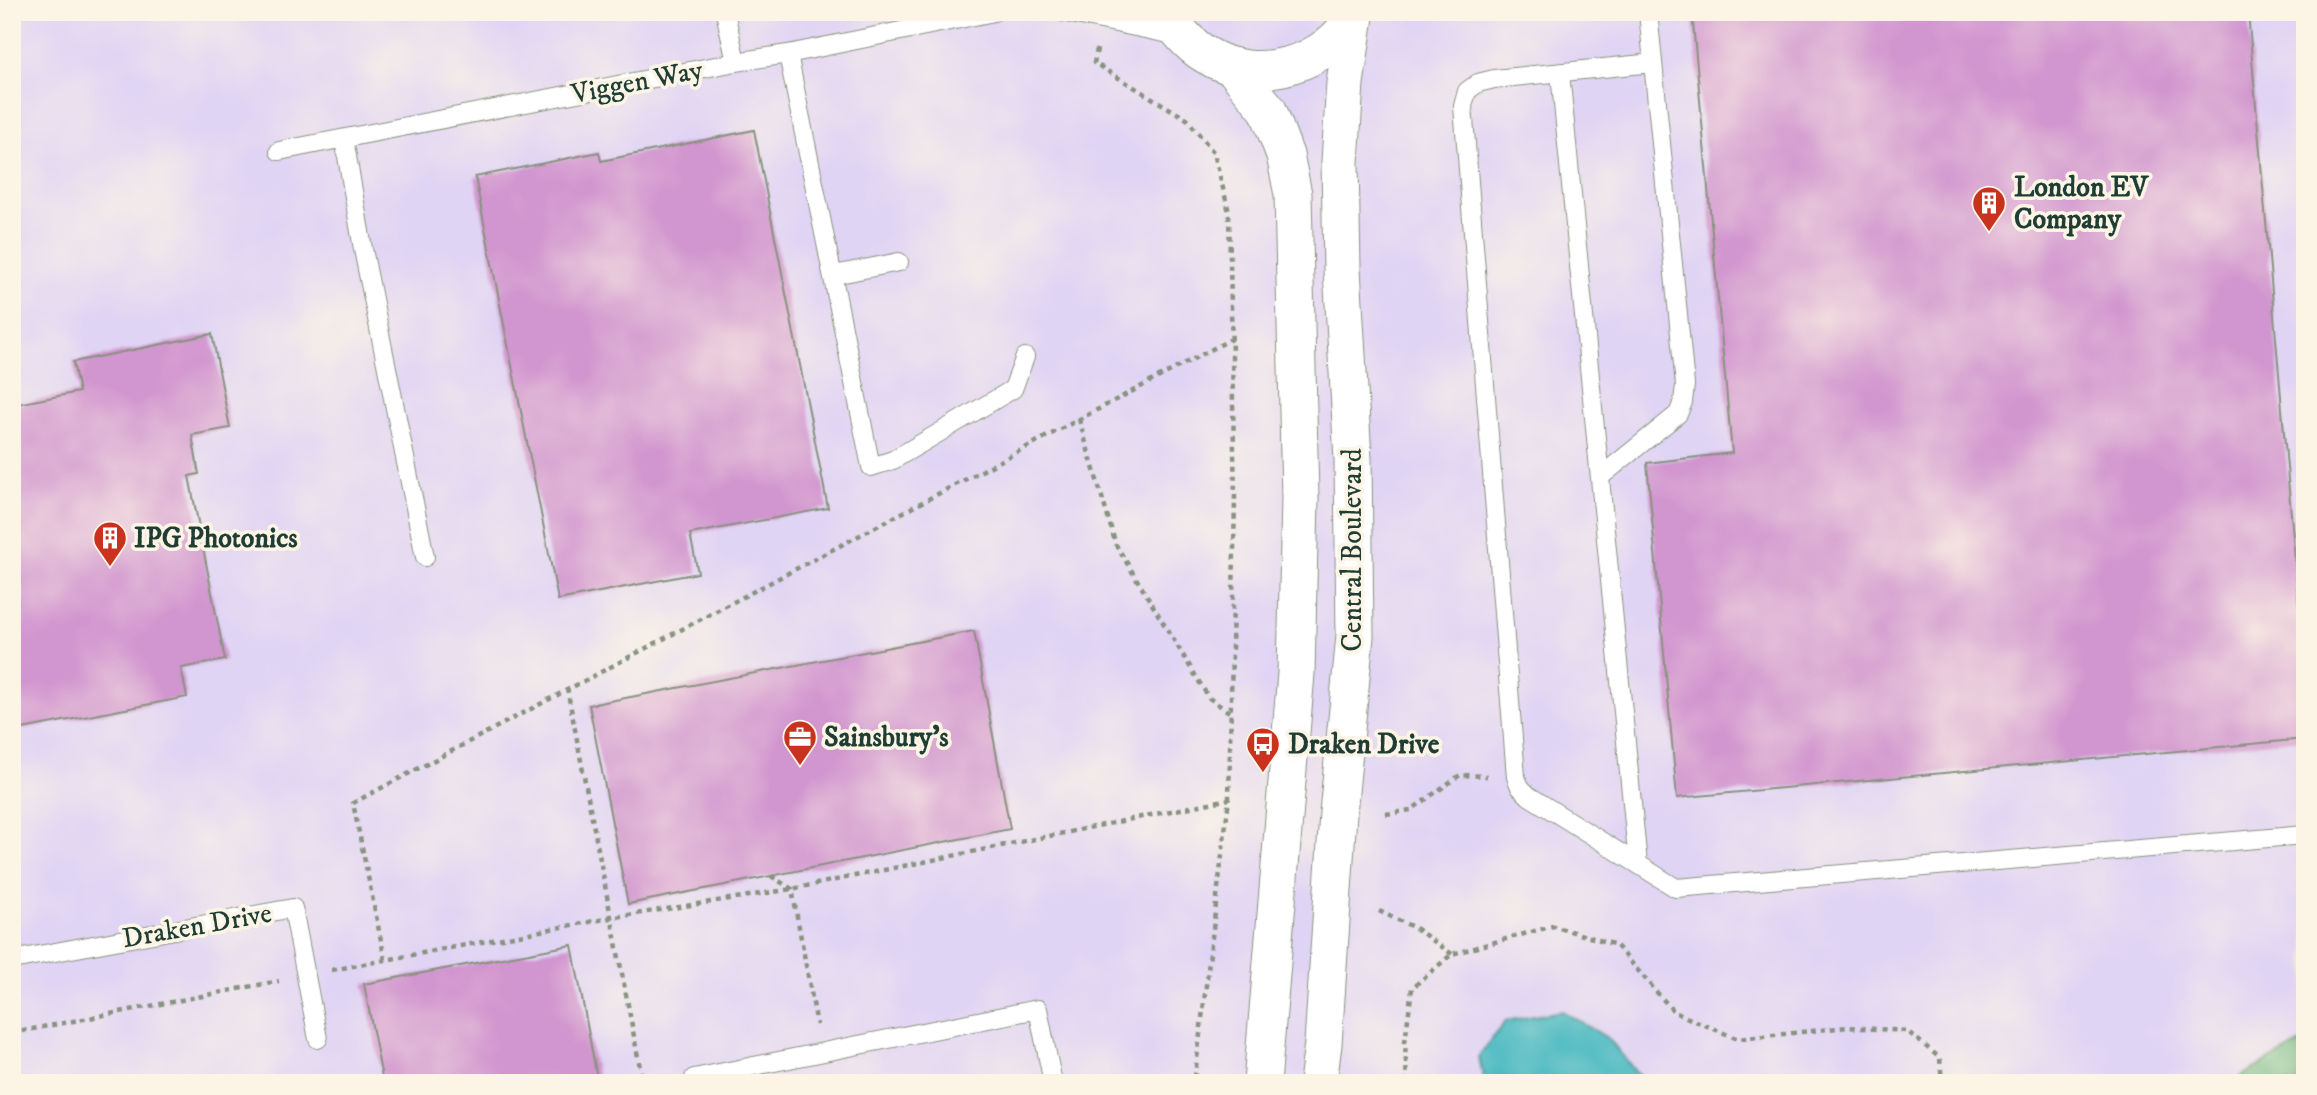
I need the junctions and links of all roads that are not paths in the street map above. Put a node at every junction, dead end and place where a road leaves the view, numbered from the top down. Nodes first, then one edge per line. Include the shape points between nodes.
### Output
1 (725, 12) edge
2 (994, 12) edge
3 (1062, 12) edge
4 (1648, 12) edge
5 (1356, 14) edge
6 (1174, 25) edge
7 (788, 54) junction
8 (736, 62) junction
9 (1653, 63) junction
10 (1232, 66) junction
11 (1560, 73) junction
12 (344, 139) junction
13 (279, 151) dead end
14 (899, 262) dead end
15 (834, 275) junction
16 (1025, 357) dead end
17 (1600, 477) junction
18 (425, 557) dead end
19 (2305, 835) edge
20 (1638, 864) junction
21 (12, 960) edge
22 (318, 1039) dead end
23 (695, 1083) edge
24 (1053, 1083) edge
25 (1262, 1083) edge
26 (1318, 1083) edge

1 - 8 lane
2 - 7 lane, Viggen Way
3 - 6 lane via 1103,22
4 - 9 lane
5 - 10 street via 1327,48 1312,57 1262,70
5 - 26 street, Central Boulevard via 1345,83 1340,162 1353,459 1355,636
6 - 10 street via 1207,56
7 - 8 lane, Viggen Way
7 - 15 lane
8 - 12 lane, Viggen Way
9 - 11 lane
9 - 17 lane via 1683,402 1678,414
10 - 25 street, Central Boulevard via 1268,110 1293,194 1300,498 1296,673
11 - 17 lane
11 - 20 lane via 1478,83 1467,91 1463,106 1516,777 1529,796
12 - 13 lane, Viggen Way
12 - 18 lane
14 - 15 lane
15 - 16 lane via 871,467 892,460 1013,389
17 - 20 lane
19 - 20 lane via 1676,888
21 - 22 lane, Draken Drive via 293,908
23 - 24 lane via 694,1078 1038,1009

